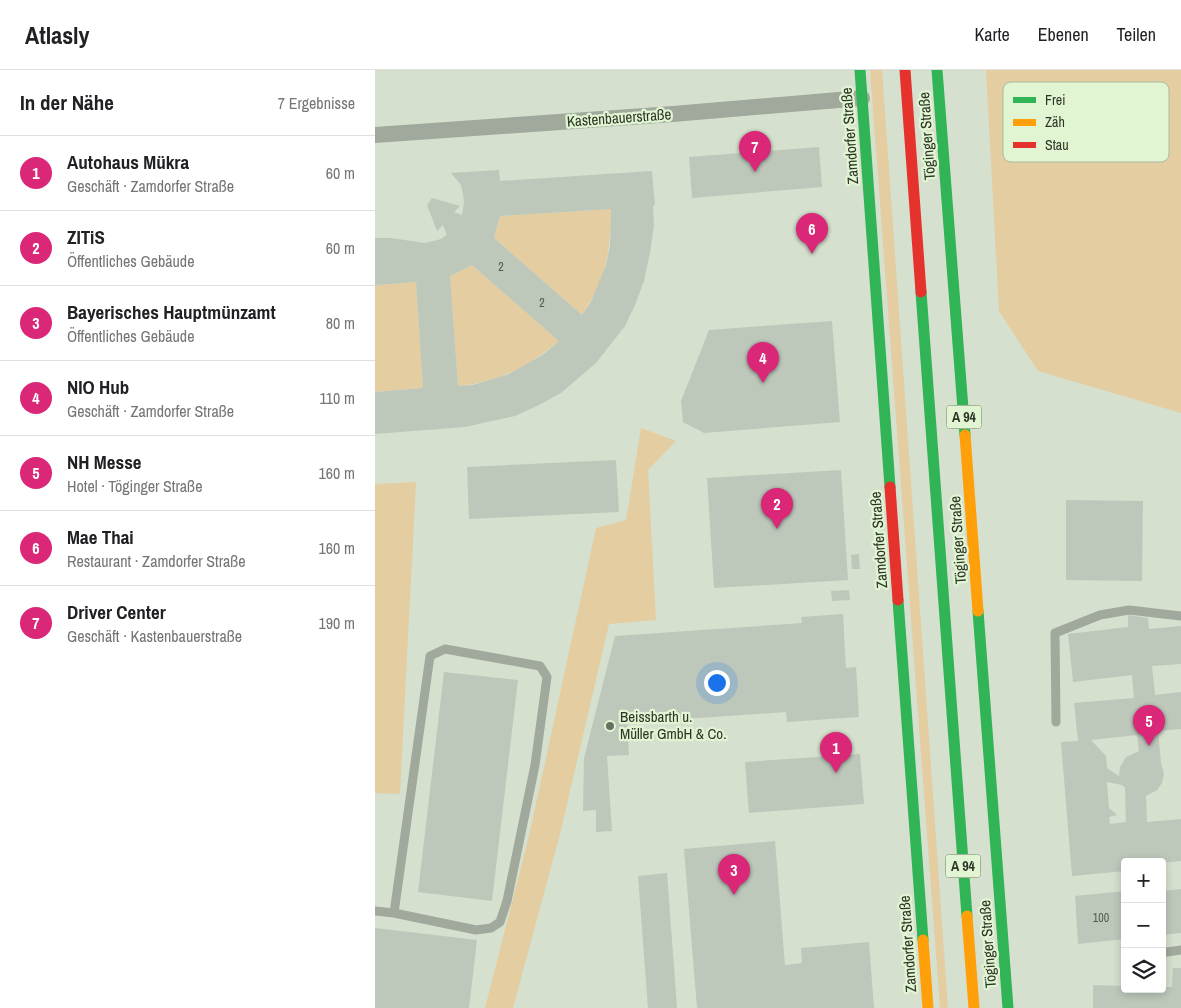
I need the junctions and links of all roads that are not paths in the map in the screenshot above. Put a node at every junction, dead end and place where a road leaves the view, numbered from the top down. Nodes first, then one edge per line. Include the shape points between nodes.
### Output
1 (860, 70) edge
2 (905, 70) edge
3 (937, 70) edge
4 (862, 98) junction
5 (375, 135) edge
6 (1181, 616) edge
7 (1056, 722) dead end
8 (375, 911) edge
9 (394, 914) junction
10 (1181, 950) edge
11 (1167, 952) dead end
12 (928, 1008) edge
13 (974, 1008) edge
14 (1008, 1008) edge

1 - 4 main road, Zamdorfer Straße
2 - 13 main road, Töginger Straße / A 94
3 - 14 main road, Töginger Straße / A 94
4 - 5 street, Kastenbauerstraße
4 - 12 main road, Zamdorfer Straße
6 - 7 lane via 1129,610 1100,615 1055,633
8 - 9 lane
9 - 9 lane via 430,656 445,649 540,666 547,677 535,765 500,922 491,928 476,930
10 - 11 lane

